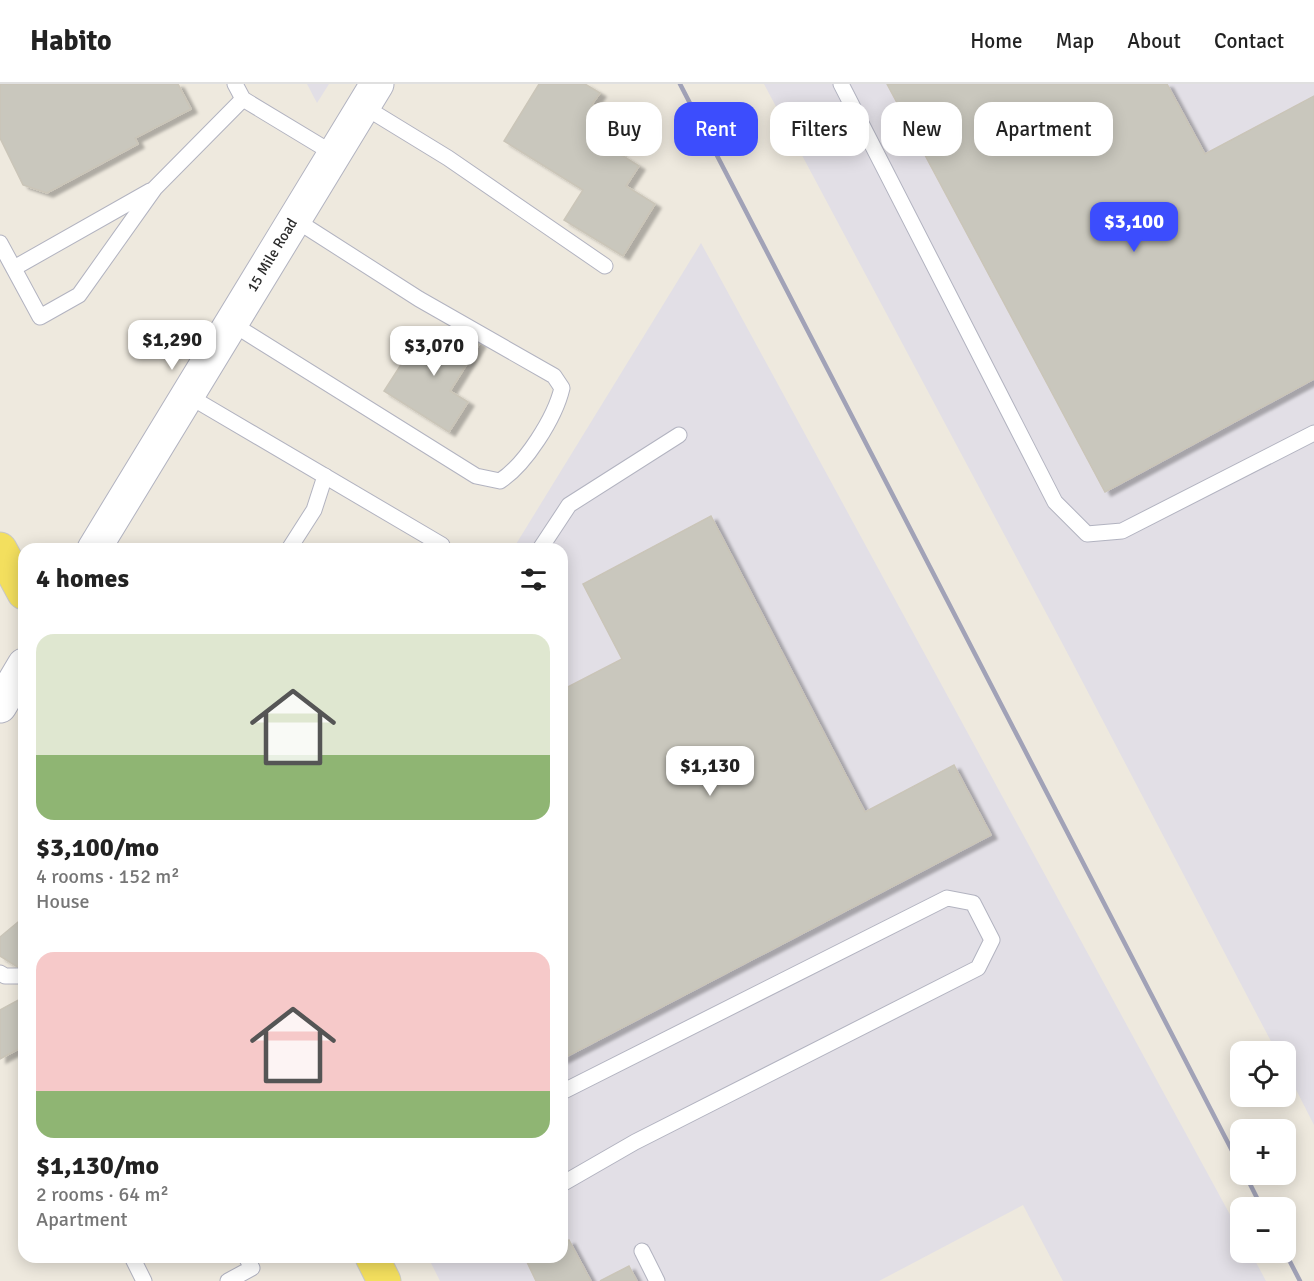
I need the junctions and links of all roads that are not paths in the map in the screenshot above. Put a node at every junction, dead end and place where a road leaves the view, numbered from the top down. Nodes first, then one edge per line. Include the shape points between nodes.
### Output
1 (235, 84) edge
2 (841, 84) edge
3 (370, 95) edge
4 (243, 99) junction
5 (334, 154) junction
6 (155, 188) junction
7 (294, 219) junction
8 (0, 243) edge
9 (605, 266) dead end
10 (14, 268) junction
11 (231, 323) junction
12 (187, 395) junction
13 (1314, 433) edge
14 (679, 435) dead end
15 (325, 476) junction
16 (98, 543) edge
17 (294, 543) edge
18 (439, 543) edge
19 (544, 543) edge
20 (0, 549) edge
21 (18, 582) edge
22 (18, 675) edge
23 (0, 706) edge
24 (0, 973) edge
25 (18, 976) edge
26 (568, 1089) edge
27 (568, 1181) edge
28 (642, 1251) dead end
29 (135, 1263) edge
30 (249, 1263) edge
31 (375, 1263) edge
32 (144, 1281) edge
33 (228, 1281) edge
34 (384, 1281) edge
35 (657, 1281) edge

1 - 4 lane
2 - 13 lane via 1055,502 1087,534 1122,531
3 - 5 main road, 15 Mile Road
3 - 9 lane via 448,158
4 - 5 lane
4 - 6 lane
5 - 7 main road, 15 Mile Road
6 - 10 lane
6 - 10 lane via 79,295 40,317
7 - 11 main road, 15 Mile Road
7 - 11 lane via 420,299 554,376 562,388 558,406 515,472 500,481 476,476
8 - 10 lane
11 - 12 main road, 15 Mile Road
12 - 15 lane
12 - 16 main road, 15 Mile Road
14 - 19 lane via 569,505
15 - 17 lane via 314,510
15 - 18 lane
20 - 21 main road
22 - 23 main road
24 - 25 lane
26 - 27 lane via 947,897 973,903 992,940 978,968 635,1142
28 - 35 lane
29 - 32 lane
30 - 33 lane via 252,1268
31 - 34 main road

